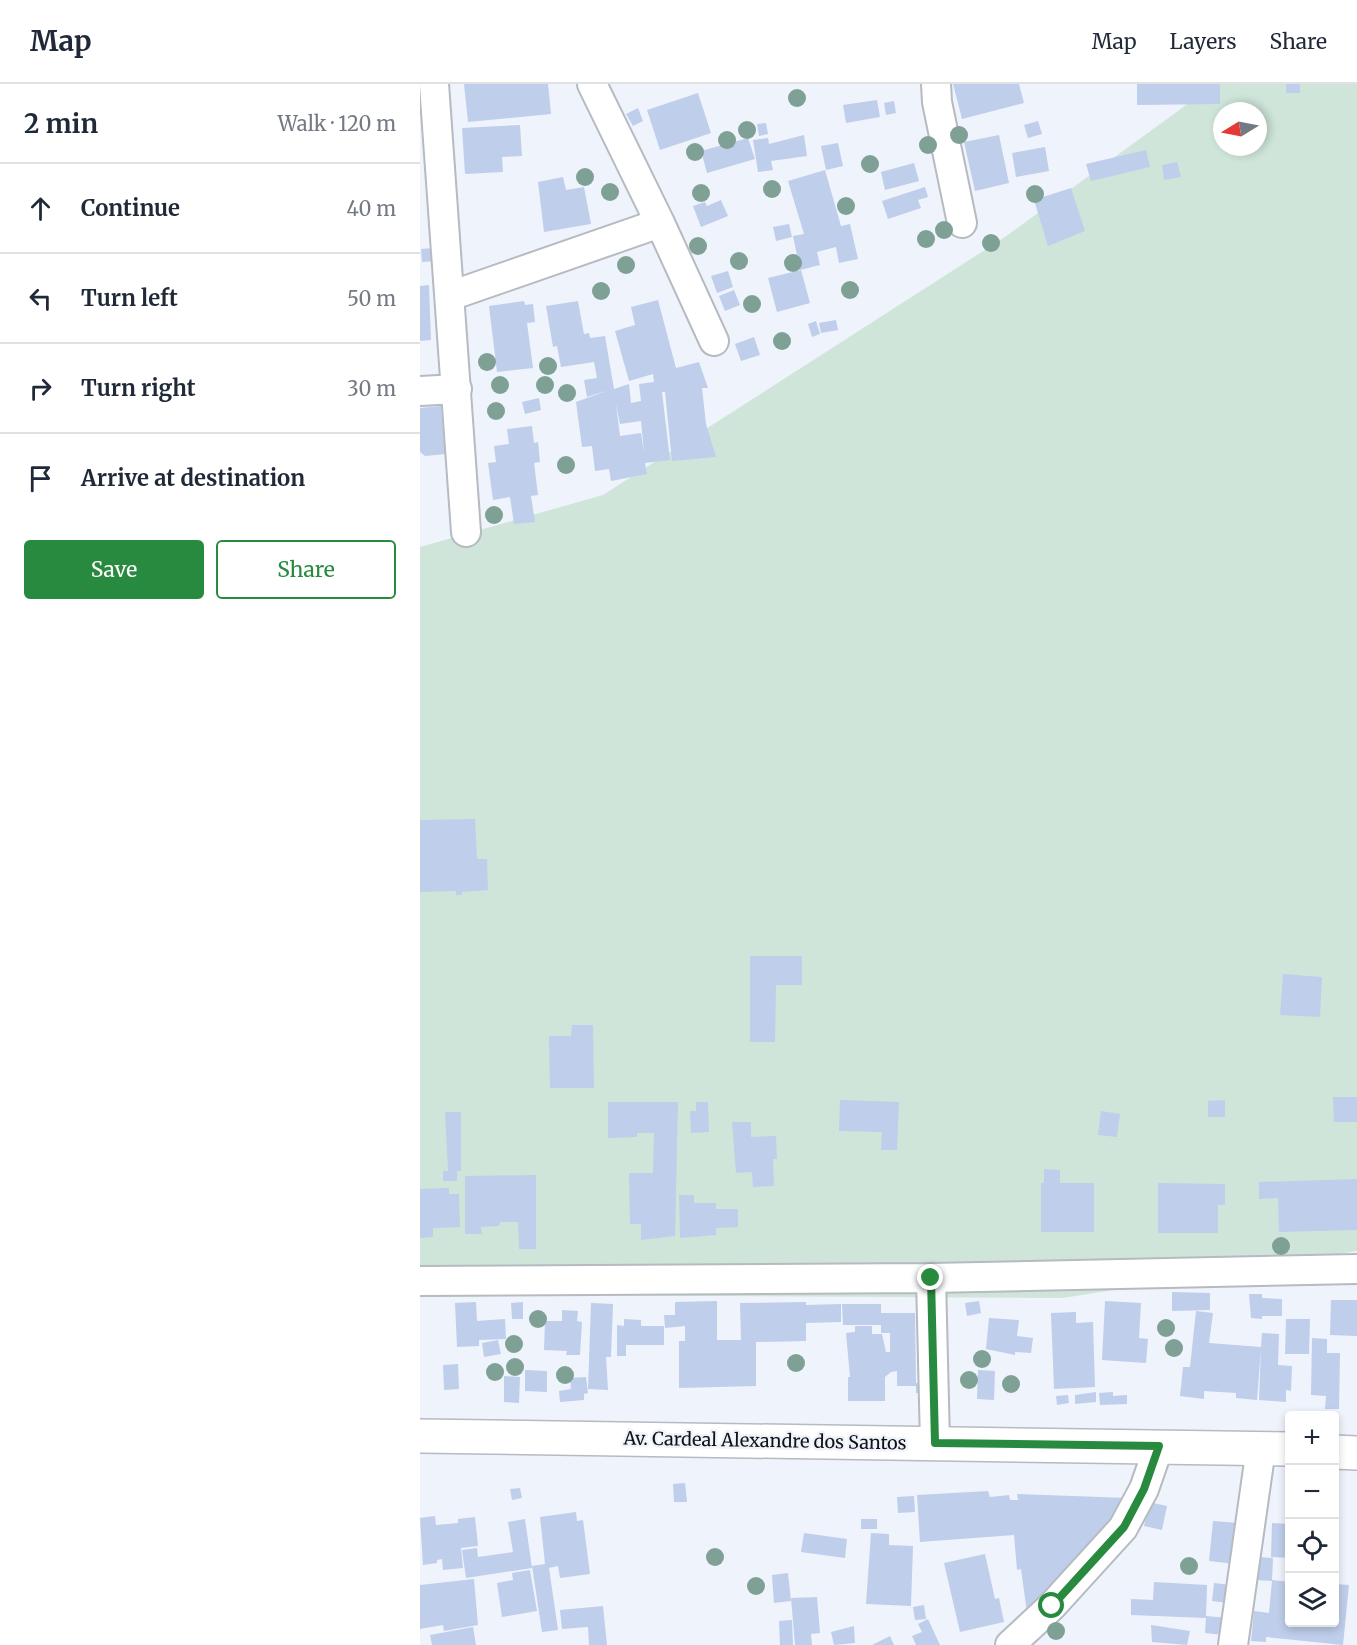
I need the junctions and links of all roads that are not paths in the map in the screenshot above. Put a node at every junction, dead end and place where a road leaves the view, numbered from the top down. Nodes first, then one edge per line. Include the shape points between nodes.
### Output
1 (592, 84) edge
2 (936, 84) edge
3 (430, 94) edge
4 (660, 223) junction
5 (962, 223) dead end
6 (450, 296) junction
7 (714, 341) dead end
8 (457, 389) junction
9 (420, 391) edge
10 (466, 532) dead end
11 (1357, 1269) edge
12 (931, 1278) junction
13 (420, 1281) edge
14 (420, 1436) edge
15 (935, 1443) junction
16 (1159, 1446) junction
17 (1275, 1449) edge
18 (1339, 1452) edge
19 (1357, 1453) edge
20 (1014, 1644) edge
21 (1233, 1645) edge

1 - 4 street
2 - 5 street
3 - 6 street
4 - 6 street
4 - 7 street
6 - 8 street
8 - 9 street
8 - 10 street
11 - 12 street
12 - 13 street
12 - 15 street
14 - 15 street, Av. Cardeal Alexandre dos Santos
15 - 16 street, Av. Cardeal Alexandre dos Santos
16 - 17 street, Av. Cardeal Alexandre dos Santos
16 - 20 street via 1144,1489 1124,1527
17 - 21 street
18 - 19 street

